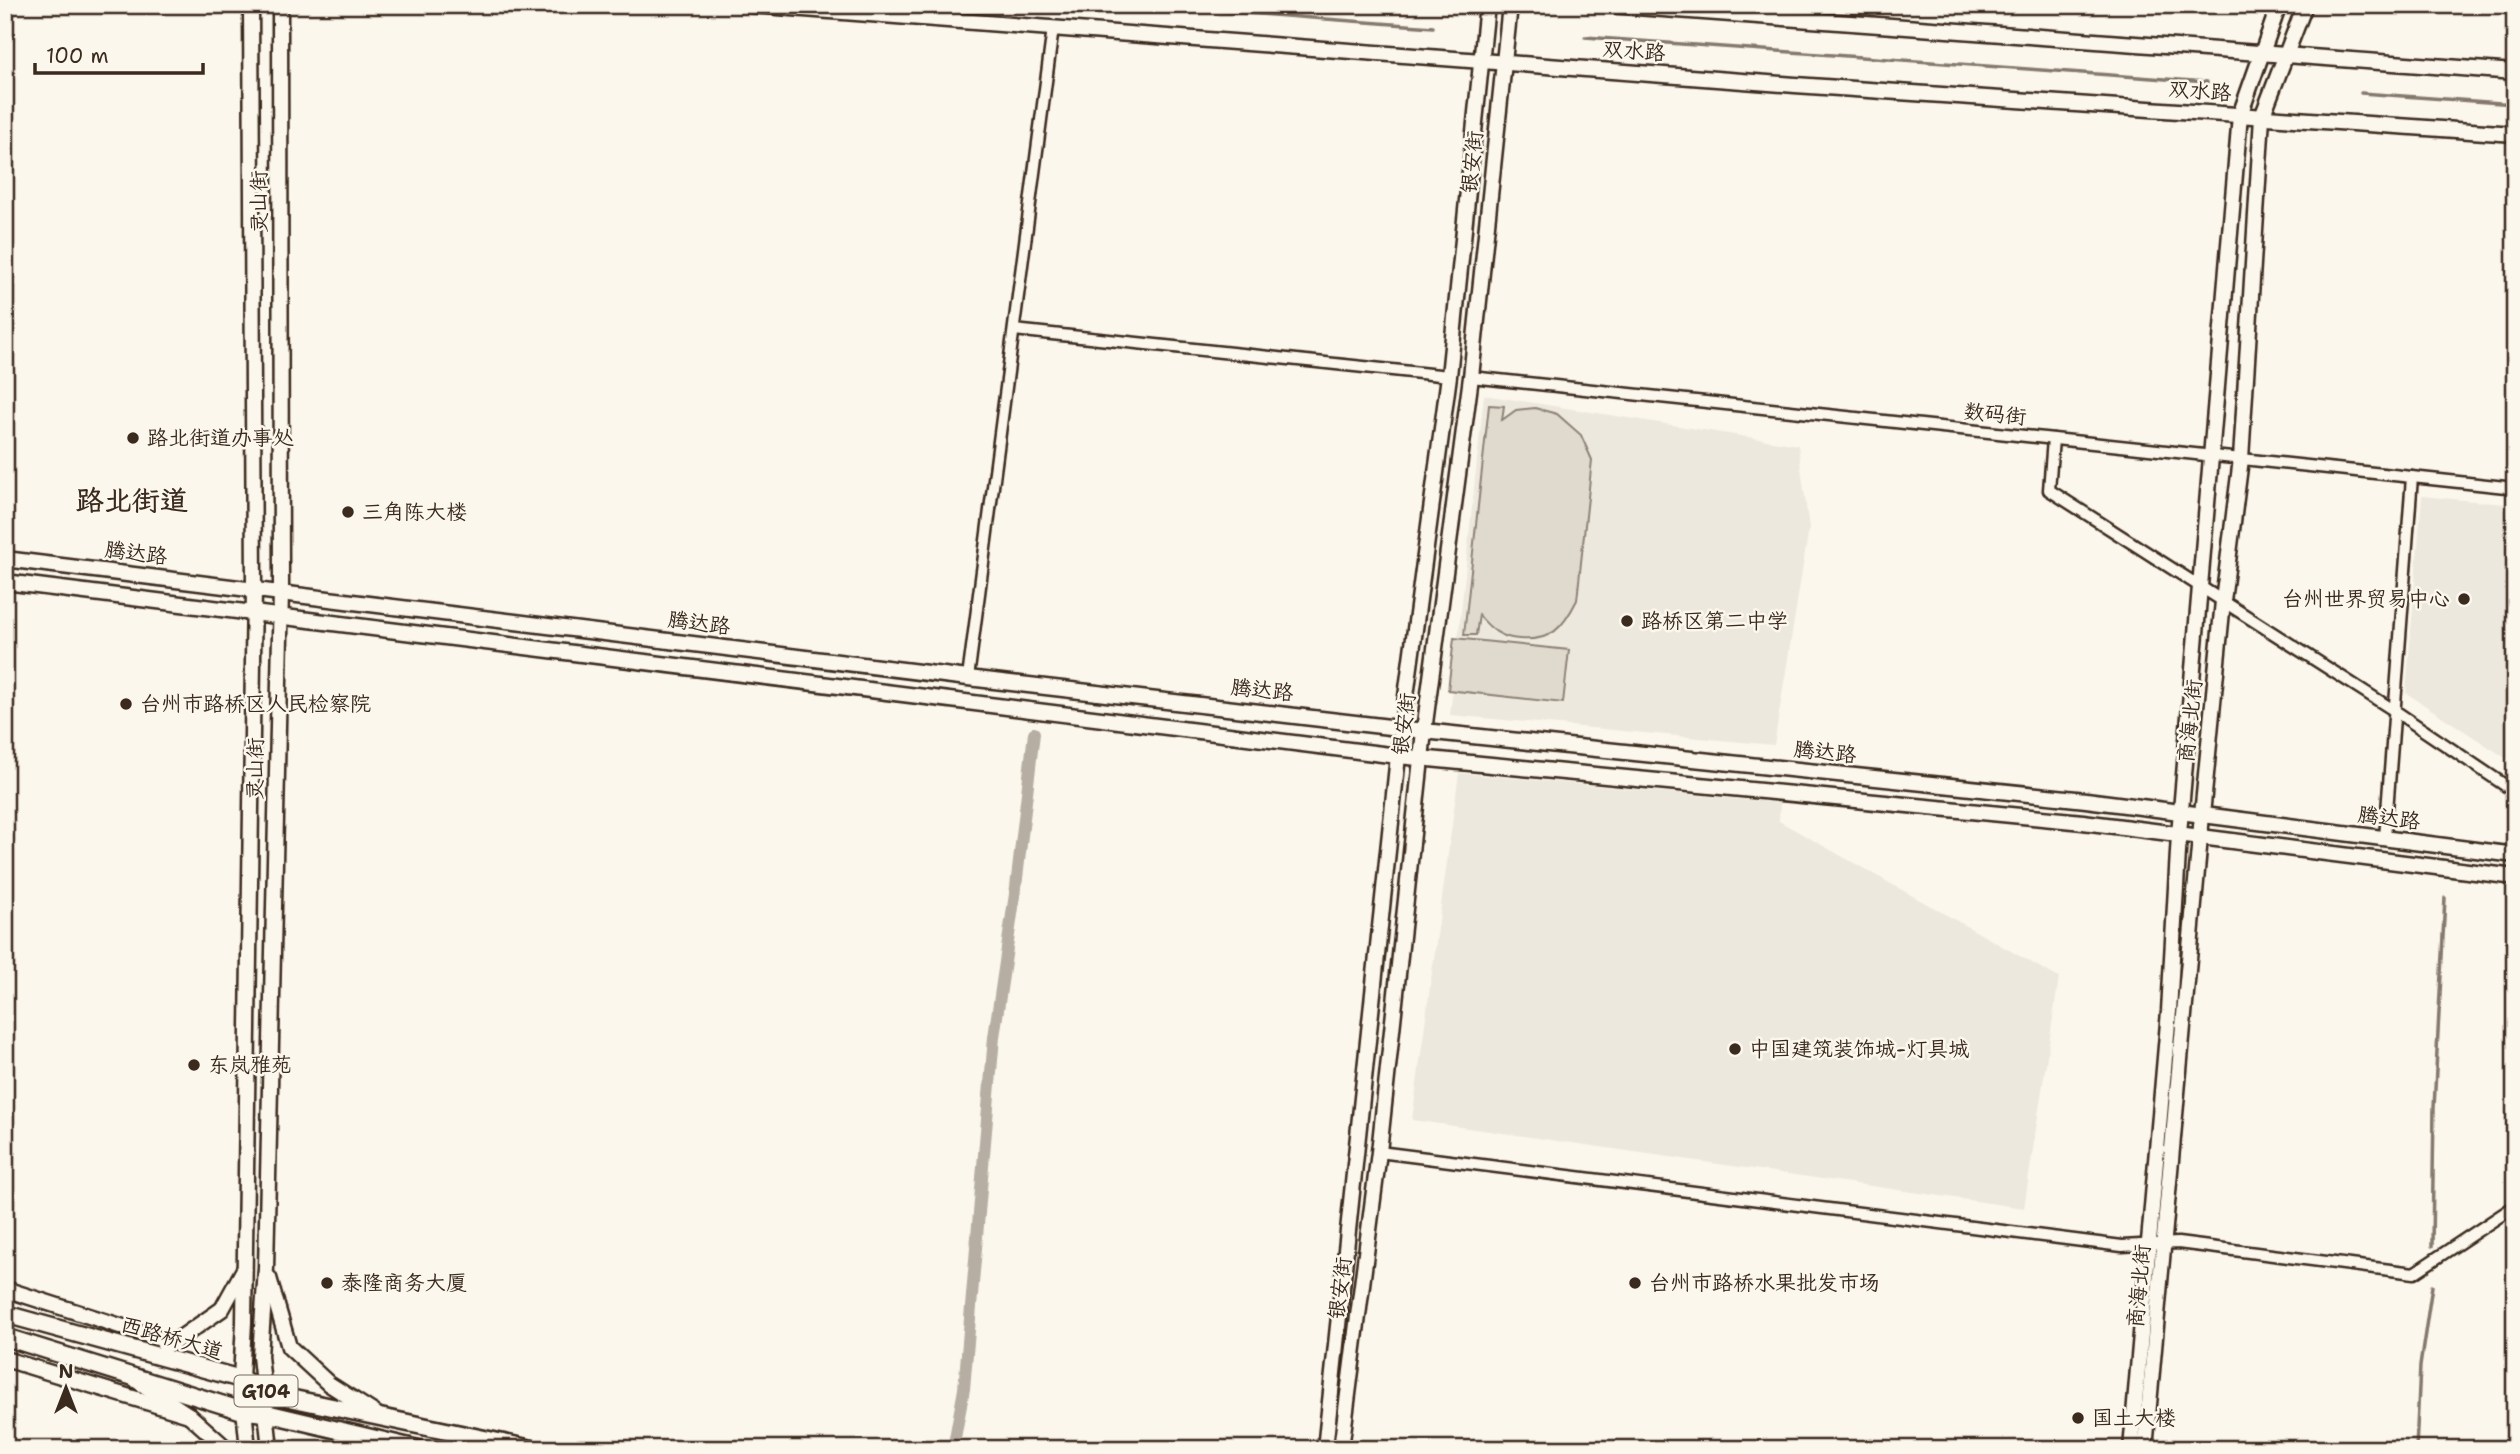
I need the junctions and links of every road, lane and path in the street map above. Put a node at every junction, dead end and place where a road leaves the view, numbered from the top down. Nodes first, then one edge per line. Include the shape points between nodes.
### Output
1 (251, 5) edge
2 (280, 5) edge
3 (751, 5) edge
4 (1487, 5) edge
5 (1510, 5) edge
6 (1609, 5) edge
7 (2279, 5) edge
8 (2305, 5) edge
9 (1053, 28) junction
10 (2261, 53) junction
11 (2287, 55) junction
12 (1482, 61) junction
13 (1504, 62) junction
14 (2515, 72) edge
15 (2240, 115) junction
16 (2262, 117) junction
17 (2515, 134) edge
18 (1014, 330) junction
19 (1449, 376) junction
20 (1471, 377) junction
21 (2053, 439) junction
22 (2211, 456) junction
23 (2241, 459) junction
24 (2412, 477) junction
25 (2515, 488) edge
26 (5, 559) edge
27 (5, 582) edge
28 (2201, 587) junction
29 (254, 588) junction
30 (281, 591) junction
31 (2223, 601) junction
32 (254, 612) junction
33 (279, 614) junction
34 (968, 678) junction
35 (2395, 711) junction
36 (1402, 727) junction
37 (1424, 731) junction
38 (1398, 756) junction
39 (1421, 758) junction
40 (2515, 792) edge
41 (2181, 812) junction
42 (2202, 815) junction
43 (2179, 834) junction
44 (2200, 837) junction
45 (2385, 838) junction
46 (2515, 855) edge
47 (2515, 877) edge
48 (1379, 1152) junction
49 (2515, 1206) edge
50 (2157, 1244) junction
51 (266, 1268) junction
52 (244, 1269) junction
53 (5, 1289) edge
54 (5, 1314) edge
55 (5, 1337) edge
56 (173, 1343) junction
57 (139, 1351) junction
58 (5, 1359) edge
59 (133, 1378) junction
60 (241, 1380) junction
61 (263, 1390) junction
62 (243, 1411) junction
63 (266, 1413) junction
64 (189, 1415) junction
65 (380, 1417) junction
66 (382, 1441) junction
67 (227, 1449) edge
68 (248, 1449) edge
69 (270, 1449) edge
70 (354, 1449) edge
71 (418, 1449) edge
72 (532, 1449) edge
73 (1325, 1449) edge
74 (1341, 1449) edge
75 (2131, 1449) edge
76 (2146, 1449) edge

1 - 29 main road, 灵山街
2 - 30 main road, 灵山街
3 - 9 main road, 双水路
4 - 12 main road, 银安街
5 - 13 main road, 银安街
6 - 10 main road, 双水路
7 - 10 main road, 商海北街
8 - 11 main road, 商海北街
9 - 12 main road, 双水路
9 - 18 street
10 - 11 main road, 双水路
10 - 15 main road, 商海北街
11 - 14 main road, 双水路
11 - 16 main road, 商海北街
12 - 13 main road, 双水路
12 - 19 main road, 银安街
13 - 15 main road, 双水路
13 - 20 main road, 银安街
15 - 16 main road, 双水路
15 - 22 main road, 商海北街
16 - 17 main road, 双水路
16 - 23 main road, 商海北街
18 - 19 street
18 - 34 street
19 - 36 main road, 银安街
20 - 21 street, 数码街
20 - 37 main road, 银安街
21 - 22 street, 数码街
21 - 28 street via 2049,490
22 - 23 street, 数码街
22 - 28 main road, 商海北街
23 - 24 street, 数码街
23 - 31 main road, 商海北街
24 - 25 street, 数码街
24 - 35 street
26 - 29 main road, 腾达路
27 - 32 main road, 腾达路
28 - 31 street
28 - 41 main road, 商海北街
29 - 30 main road, 腾达路
29 - 32 main road, 灵山街
30 - 33 main road, 灵山街
30 - 34 main road, 腾达路
31 - 35 street
31 - 42 main road, 商海北街
32 - 33 main road, 腾达路
32 - 52 main road, 灵山街
33 - 38 main road, 腾达路
33 - 51 main road, 灵山街
34 - 36 main road, 腾达路
35 - 40 street
35 - 45 street
36 - 37 main road, 腾达路
36 - 38 main road, 银安街
37 - 39 main road, 银安街
37 - 41 main road, 腾达路
38 - 39 main road, 腾达路
38 - 73 main road, 银安街
39 - 43 main road, 腾达路
39 - 48 main road, 银安街
41 - 42 main road, 腾达路
41 - 43 main road, 商海北街
42 - 44 main road, 商海北街
42 - 45 main road, 腾达路
43 - 44 main road, 腾达路
43 - 50 main road, 商海北街 via 2152,1196
44 - 47 main road, 腾达路
44 - 50 main road, 商海北街
45 - 46 main road, 腾达路
48 - 50 street via 2122,1246
48 - 74 main road, 银安街
49 - 50 street via 2414,1273
50 - 75 main road, 商海北街
50 - 76 main road, 商海北街
51 - 61 main road, 灵山街
51 - 65 main road via 289,1347 329,1384
52 - 56 main road via 222,1310
52 - 60 main road, 灵山街
53 - 56 main road
54 - 57 main road, 西路桥大道 / G104
55 - 59 main road, G104
56 - 57 main road
57 - 60 main road, 西路桥大道 / G104
58 - 64 main road
59 - 62 main road, G104
59 - 64 main road
60 - 61 main road, 西路桥大道 / G104
60 - 62 main road, 灵山街
61 - 63 main road, 灵山街
61 - 65 main road, 西路桥大道 / G104
62 - 63 main road, G104
62 - 68 main road, 灵山街
63 - 66 main road, G104
63 - 69 main road, 灵山街
64 - 67 main road
65 - 72 main road, 西路桥大道 / G104
66 - 70 main road
66 - 71 main road, G104

